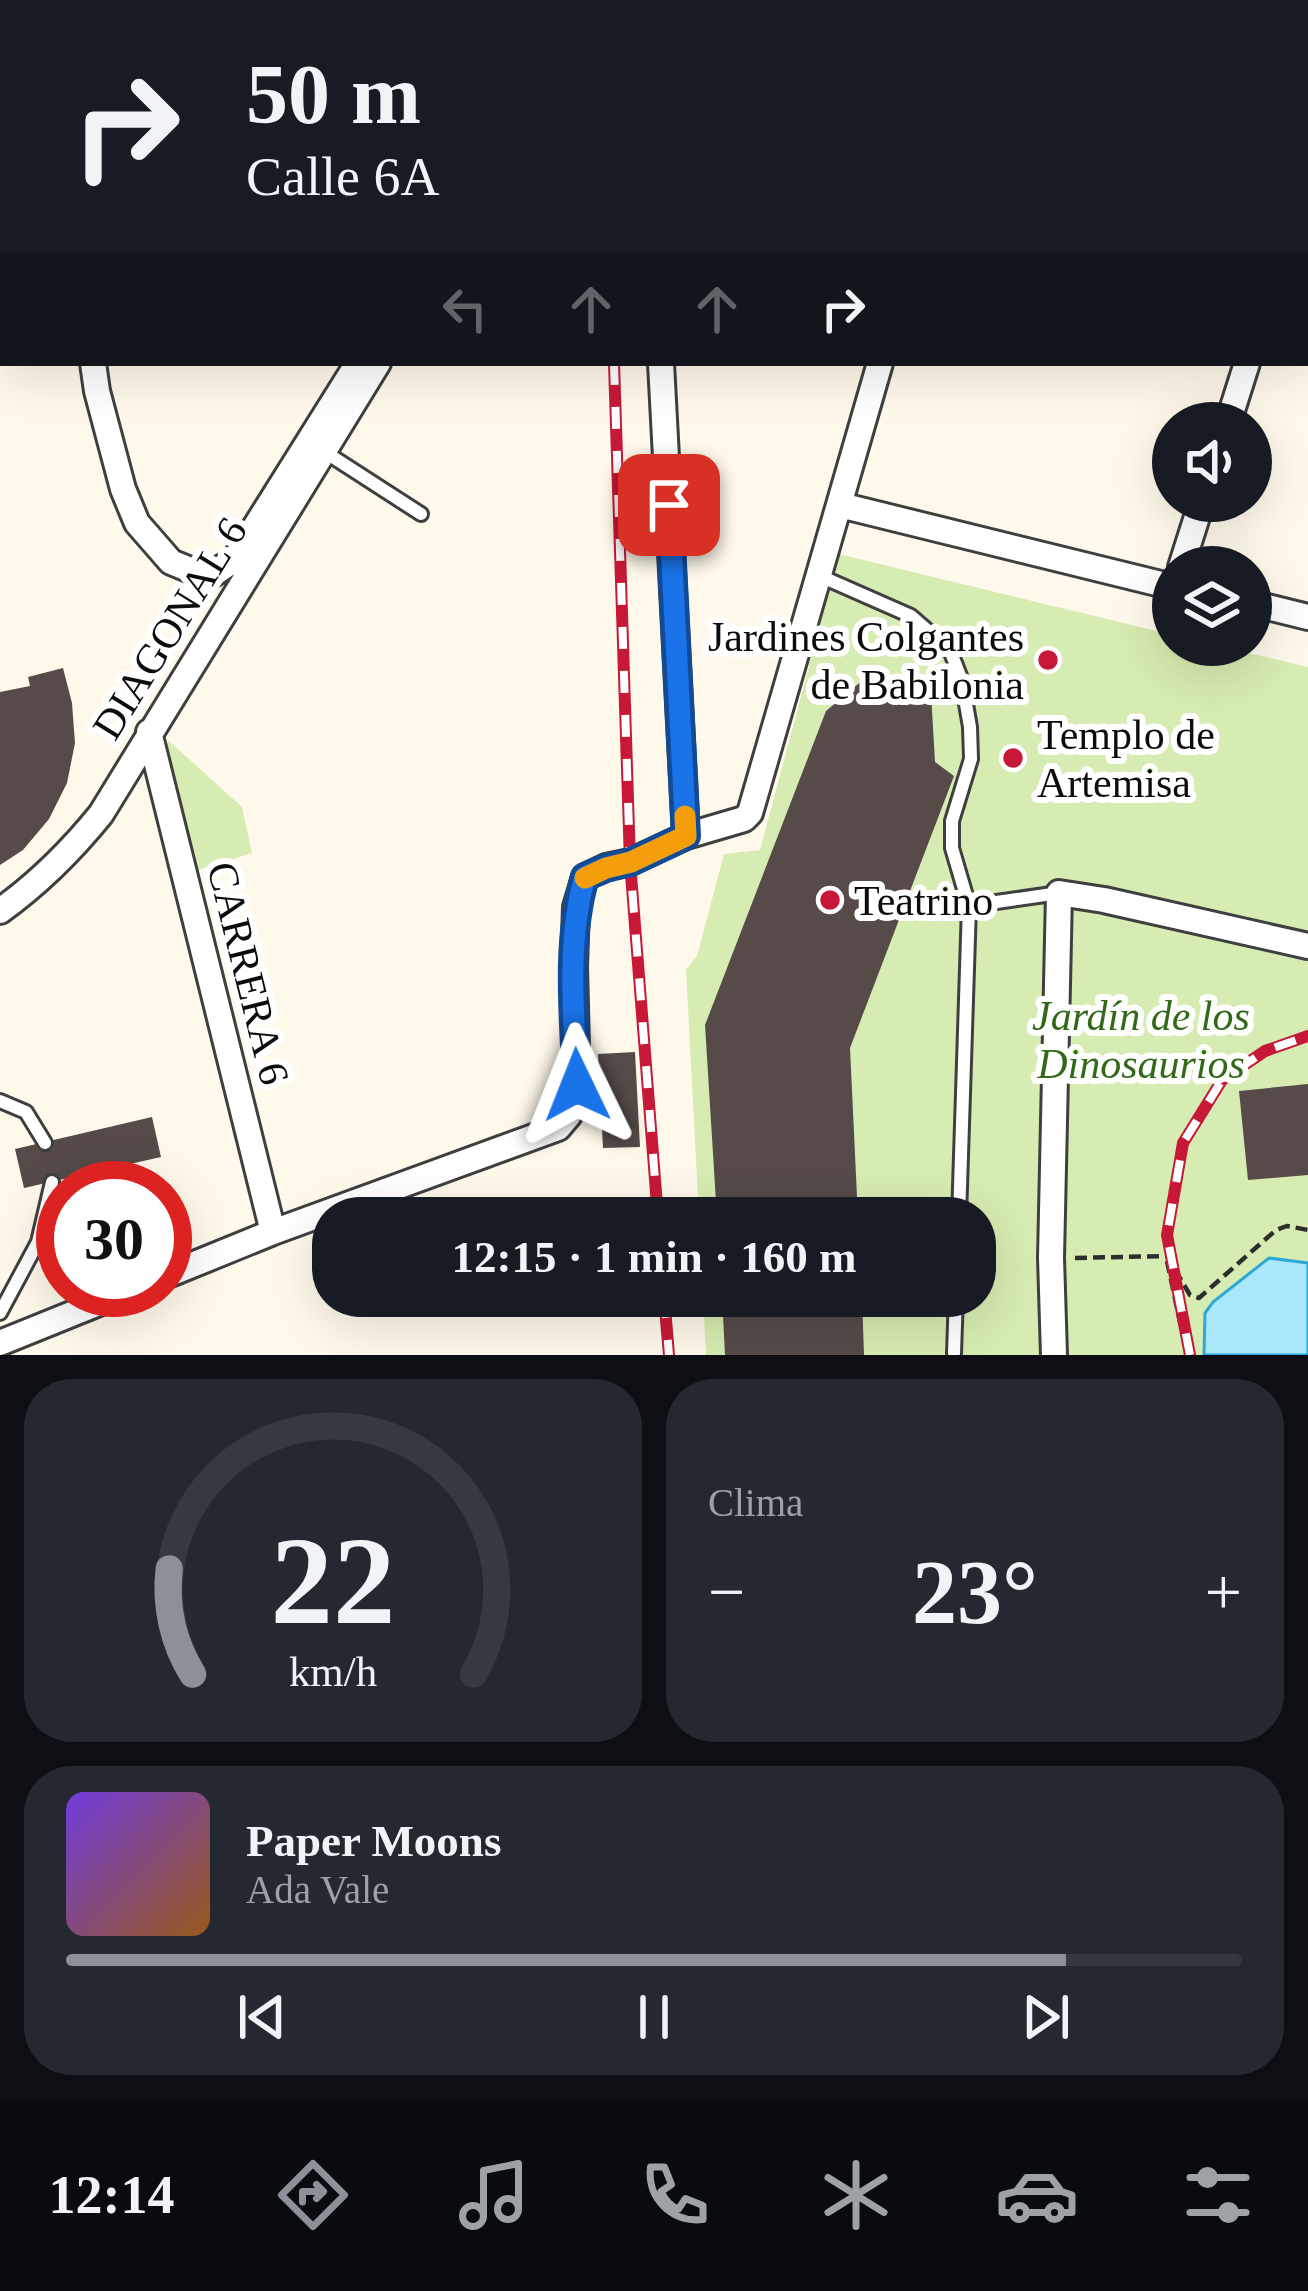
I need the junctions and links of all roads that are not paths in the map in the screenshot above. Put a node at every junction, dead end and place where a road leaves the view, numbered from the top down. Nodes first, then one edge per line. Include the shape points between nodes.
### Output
1 (93, 366) edge
2 (356, 366) edge
3 (376, 366) edge
4 (662, 366) edge
5 (879, 366) edge
6 (1246, 366) edge
7 (1235, 402) edge
8 (325, 452) junction
9 (840, 505) junction
10 (422, 514) dead end
11 (820, 576) junction
12 (1152, 582) edge
13 (1272, 608) edge
14 (1308, 617) edge
15 (149, 732) junction
16 (686, 836) junction
17 (1059, 893) junction
18 (969, 906) junction
19 (0, 911) edge
20 (1308, 946) edge
21 (0, 1101) edge
22 (45, 1143) dead end
23 (960, 1197) edge
24 (274, 1232) junction
25 (36, 1246) edge
26 (192, 1265) edge
27 (0, 1313) edge
28 (64, 1317) edge
29 (955, 1317) edge
30 (0, 1343) edge
31 (954, 1353) edge
32 (1054, 1355) edge

1 - 2 street via 136,523 171,562 213,574 235,559
3 - 8 street, DIAGONAL 6
4 - 16 street
5 - 9 street
6 - 7 street
8 - 10 lane
8 - 15 street, DIAGONAL 6
9 - 11 street
9 - 12 street
11 - 16 street via 750,813
11 - 18 lane via 911,616 950,650 970,727 971,759 952,821
13 - 14 street
15 - 19 street, DIAGONAL 6 via 71,851
15 - 24 street, CARRERA 6
16 - 24 street via 585,877 576,908 577,1085 558,1128
17 - 18 lane
17 - 20 street
17 - 32 street
18 - 23 lane
21 - 22 lane via 26,1112
24 - 26 street
25 - 27 lane
28 - 30 street
29 - 31 lane

